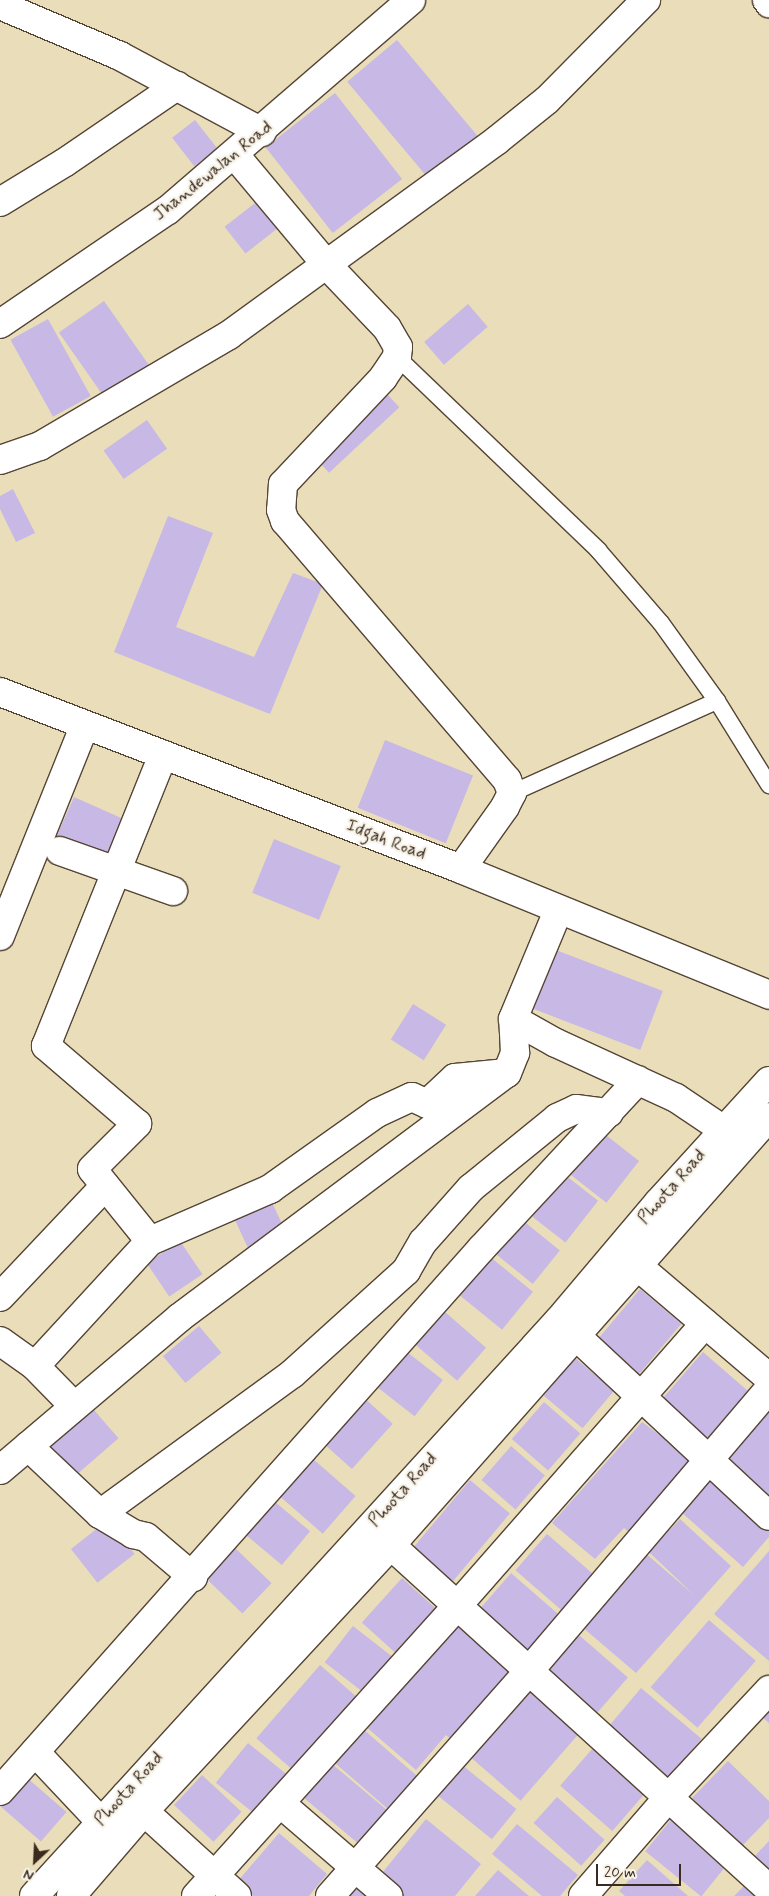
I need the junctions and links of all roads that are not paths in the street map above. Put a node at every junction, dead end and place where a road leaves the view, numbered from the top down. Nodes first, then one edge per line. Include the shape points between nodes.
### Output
1 (411, 0) edge
2 (646, 0) edge
3 (0, 5) edge
4 (177, 86) junction
5 (262, 132) junction
6 (234, 154) junction
7 (0, 202) edge
8 (326, 264) junction
9 (0, 324) edge
10 (397, 356) junction
11 (0, 460) edge
12 (0, 692) edge
13 (717, 701) junction
14 (85, 725) junction
15 (163, 755) junction
16 (769, 784) edge
17 (512, 793) junction
18 (60, 851) dead end
19 (461, 869) junction
20 (117, 870) junction
21 (173, 891) dead end
22 (558, 911) junction
23 (0, 936) edge
24 (769, 996) edge
25 (513, 1018) junction
26 (507, 1073) junction
27 (638, 1080) junction
28 (769, 1081) edge
29 (609, 1113) junction
30 (769, 1117) edge
31 (733, 1136) junction
32 (105, 1186) junction
33 (150, 1241) junction
34 (627, 1258) junction
35 (0, 1297) edge
36 (705, 1324) junction
37 (575, 1335) junction
38 (0, 1341) edge
39 (35, 1366) junction
40 (769, 1378) edge
41 (769, 1389) edge
42 (639, 1396) junction
43 (74, 1406) junction
44 (28, 1446) junction
45 (709, 1463) junction
46 (0, 1470) edge
47 (100, 1514) junction
48 (769, 1516) edge
49 (370, 1526) junction
50 (390, 1546) junction
51 (193, 1577) junction
52 (457, 1606) junction
53 (529, 1671) junction
54 (769, 1690) edge
55 (35, 1752) junction
56 (0, 1791) edge
57 (668, 1798) junction
58 (134, 1802) junction
59 (280, 1803) junction
60 (100, 1821) junction
61 (121, 1838) junction
62 (355, 1867) junction
63 (215, 1876) junction
64 (769, 1889) edge
65 (34, 1896) edge
66 (72, 1896) edge
67 (196, 1896) edge
68 (238, 1896) edge
69 (330, 1896) edge
70 (388, 1896) edge
71 (583, 1896) edge

1 - 5 street, Jhandewalan Road
2 - 8 street via 547,100 496,141
3 - 4 street via 120,56
4 - 5 street
4 - 7 street
5 - 6 street, Jhandewalan Road
6 - 8 street
6 - 9 street, Jhandewalan Road via 168,210
8 - 10 street via 387,328 398,347
8 - 11 street via 229,334 40,446
10 - 13 lane via 598,550 661,623
10 - 17 street via 383,378 283,484 281,510 285,521 507,780
12 - 14 street, Idgah Road
13 - 16 lane
13 - 17 lane
14 - 15 street, Idgah Road
14 - 23 street
15 - 19 street, Idgah Road
15 - 20 street
17 - 19 street
18 - 20 street
19 - 22 street, Idgah Road
20 - 21 street
20 - 32 street via 46,1046 137,1124 92,1169
22 - 24 street, Idgah Road
22 - 25 street
25 - 26 street via 514,1053
25 - 27 street via 556,1043
26 - 33 street via 455,1078 427,1104 412,1097 377,1113 270,1189
26 - 43 street via 179,1318
27 - 29 street
27 - 31 street via 676,1098
28 - 31 street, Phoota Road
29 - 47 street via 576,1109 557,1118 471,1188 424,1242 406,1271 292,1374
29 - 51 street via 482,1248
30 - 31 street, Phoota Road
31 - 34 street, Phoota Road
32 - 33 street
32 - 35 street
33 - 39 street
34 - 36 street
34 - 37 street, Phoota Road
34 - 49 street, Phoota Road via 559,1320
36 - 40 street
36 - 42 street
37 - 42 street
37 - 50 street, Phoota Road
38 - 39 street
39 - 43 street
41 - 45 street
42 - 45 street
42 - 52 street
43 - 44 street
44 - 46 street
44 - 47 street
45 - 48 street
45 - 53 street
47 - 51 street via 133,1534 146,1537
49 - 50 street
49 - 58 street, Phoota Road
50 - 52 street
50 - 58 street, Phoota Road
51 - 55 street
52 - 53 street
52 - 59 street
53 - 57 street
53 - 62 street
54 - 57 street
55 - 56 street
55 - 60 street
57 - 64 street
57 - 71 street
58 - 60 street, Phoota Road
58 - 61 street, Phoota Road
58 - 63 street
59 - 62 street
59 - 63 street
60 - 61 street
60 - 65 street, Phoota Road
61 - 66 street, Phoota Road
62 - 69 street
62 - 70 street
63 - 67 street
63 - 68 street

